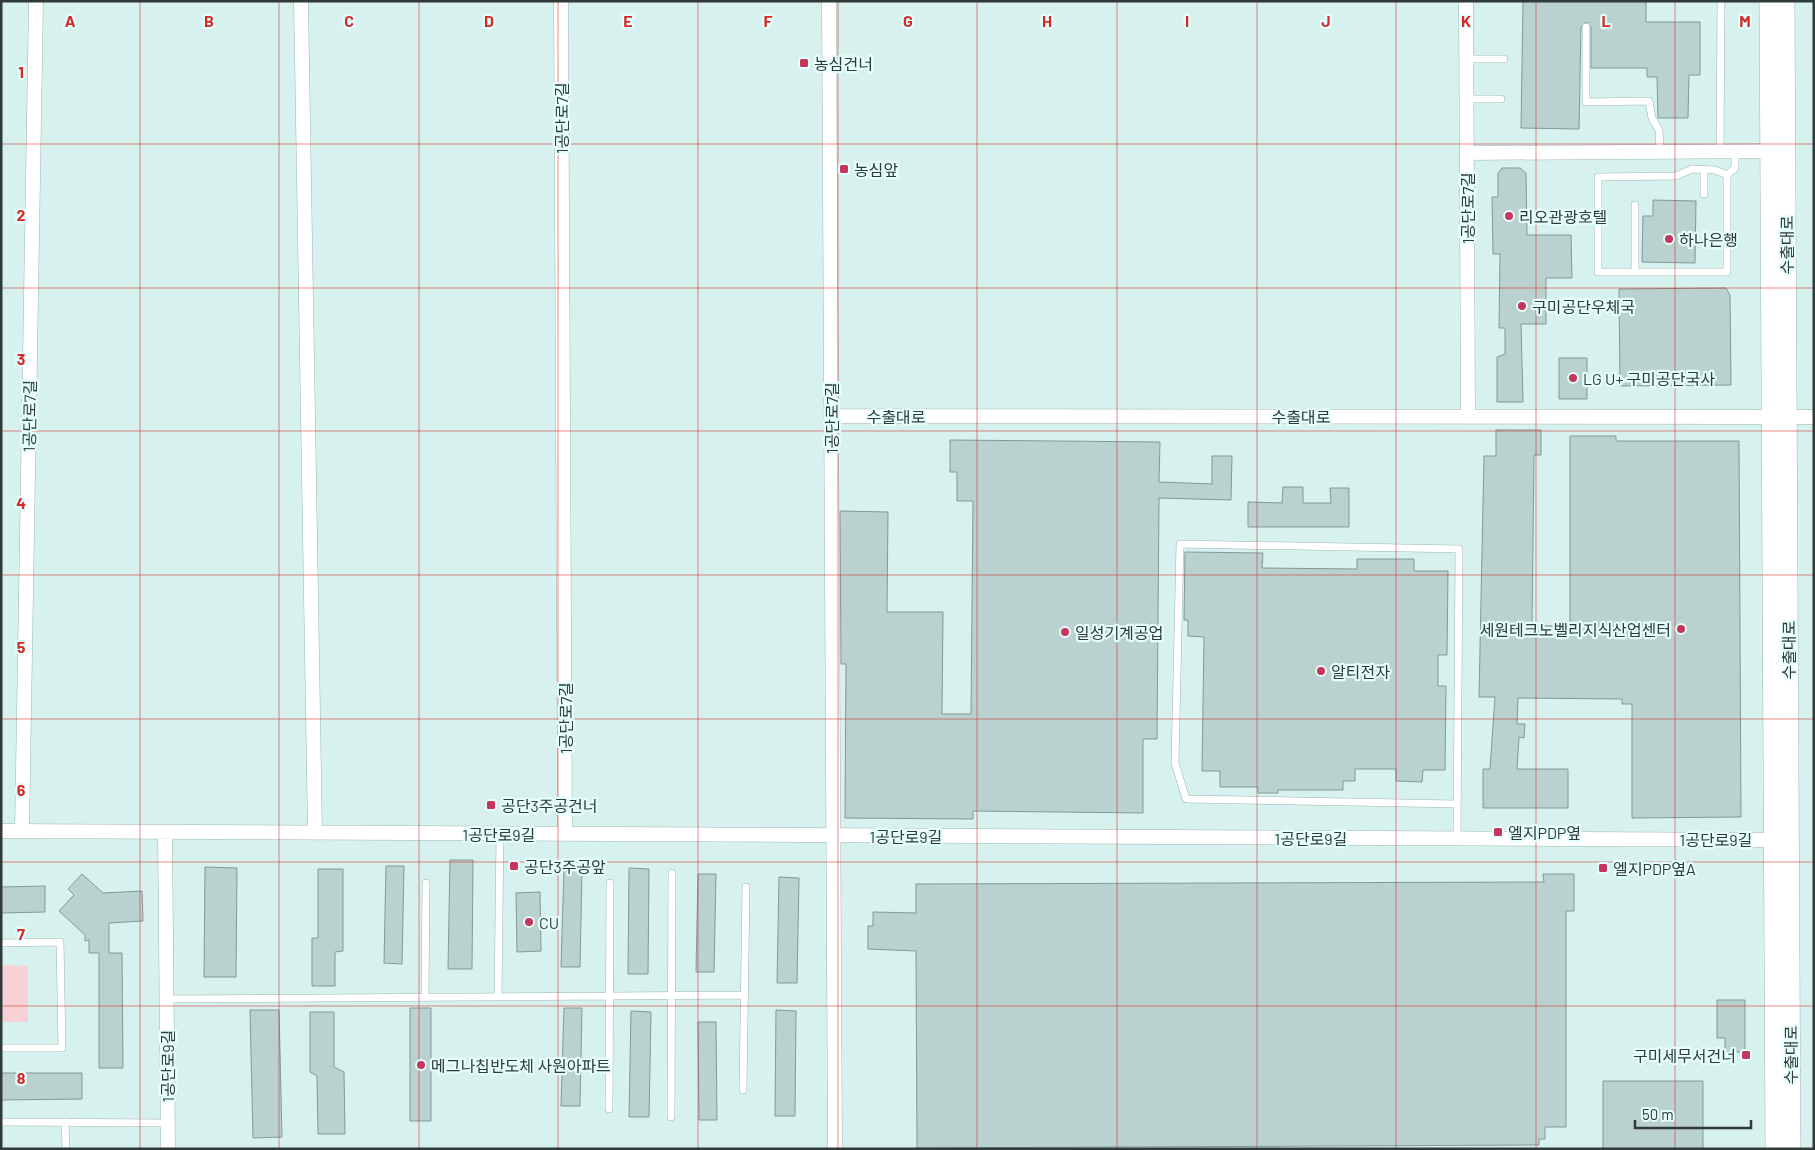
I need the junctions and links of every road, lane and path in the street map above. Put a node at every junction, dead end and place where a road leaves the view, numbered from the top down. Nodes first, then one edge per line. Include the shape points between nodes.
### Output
1 (36, 1) edge
2 (301, 1) edge
3 (561, 1) edge
4 (829, 1) edge
5 (1466, 1) edge
6 (1721, 1) edge
7 (1769, 1) edge
8 (1784, 1) edge
9 (1586, 27) dead end
10 (1466, 59) junction
11 (1504, 59) dead end
12 (1467, 99) junction
13 (1502, 99) dead end
14 (1778, 151) junction
15 (1660, 152) junction
16 (1720, 152) junction
17 (1735, 152) junction
18 (1467, 153) junction
19 (1704, 169) junction
20 (1727, 175) junction
21 (1704, 194) dead end
22 (1635, 205) dead end
23 (1635, 272) junction
24 (1468, 415) junction
25 (831, 416) junction
26 (1779, 417) junction
27 (1814, 417) edge
28 (1457, 804) junction
29 (1, 831) edge
30 (22, 831) junction
31 (165, 832) junction
32 (315, 833) junction
33 (500, 834) junction
34 (565, 834) junction
35 (833, 836) junction
36 (1457, 838) junction
37 (1782, 840) junction
38 (672, 873) dead end
39 (426, 883) dead end
40 (610, 883) dead end
41 (746, 887) dead end
42 (1, 943) edge
43 (671, 995) junction
44 (745, 995) junction
45 (498, 996) junction
46 (610, 996) junction
47 (425, 997) junction
48 (167, 999) junction
49 (1, 1048) edge
50 (742, 1090) dead end
51 (609, 1109) dead end
52 (671, 1117) dead end
53 (1, 1122) edge
54 (65, 1122) junction
55 (168, 1123) junction
56 (66, 1149) edge
57 (168, 1149) edge
58 (834, 1149) edge
59 (1775, 1149) edge
60 (1791, 1149) edge

1 - 30 street, 1공단로7길
2 - 32 street
3 - 34 street, 1공단로7길
4 - 25 street, 1공단로7길
5 - 10 street, 1공단로7길
6 - 16 lane
7 - 14 main road, 수출대로
8 - 14 main road, 수출대로
9 - 15 lane via 1586,102 1649,102 1652,118 1659,130
10 - 11 lane
10 - 12 street, 1공단로7길
12 - 13 lane
12 - 18 street, 1공단로7길
14 - 17 street
14 - 26 main road, 수출대로
15 - 16 street
15 - 18 street
16 - 17 street
17 - 20 lane via 1735,168
18 - 24 street, 1공단로7길
19 - 20 lane
19 - 21 lane
19 - 23 lane via 1692,169 1676,176 1598,176 1598,272
20 - 23 lane via 1727,272
22 - 23 lane
24 - 25 street, 수출대로
24 - 26 street, 수출대로
25 - 35 street, 1공단로7길
26 - 27 street
26 - 37 main road, 수출대로
28 - 28 lane via 1459,549 1180,544 1175,763 1186,799
28 - 36 lane
29 - 30 street, 1공단로9길
30 - 31 street, 1공단로9길
31 - 32 street, 1공단로9길
31 - 48 street, 1공단로9길
32 - 33 street, 1공단로9길
33 - 34 street, 1공단로9길
33 - 45 lane
34 - 35 street, 1공단로9길
35 - 36 street, 1공단로9길
35 - 58 street
36 - 37 street, 1공단로9길
37 - 59 main road, 수출대로
37 - 60 main road, 수출대로
38 - 43 lane
39 - 47 lane
40 - 46 lane
41 - 44 lane
42 - 49 lane via 60,942 62,1048
43 - 44 lane
43 - 46 lane
43 - 52 lane
44 - 50 lane
45 - 46 lane
45 - 47 lane
46 - 51 lane
47 - 48 lane
48 - 55 street, 1공단로9길
53 - 54 lane
54 - 55 lane
54 - 56 lane
55 - 57 street, 1공단로9길

